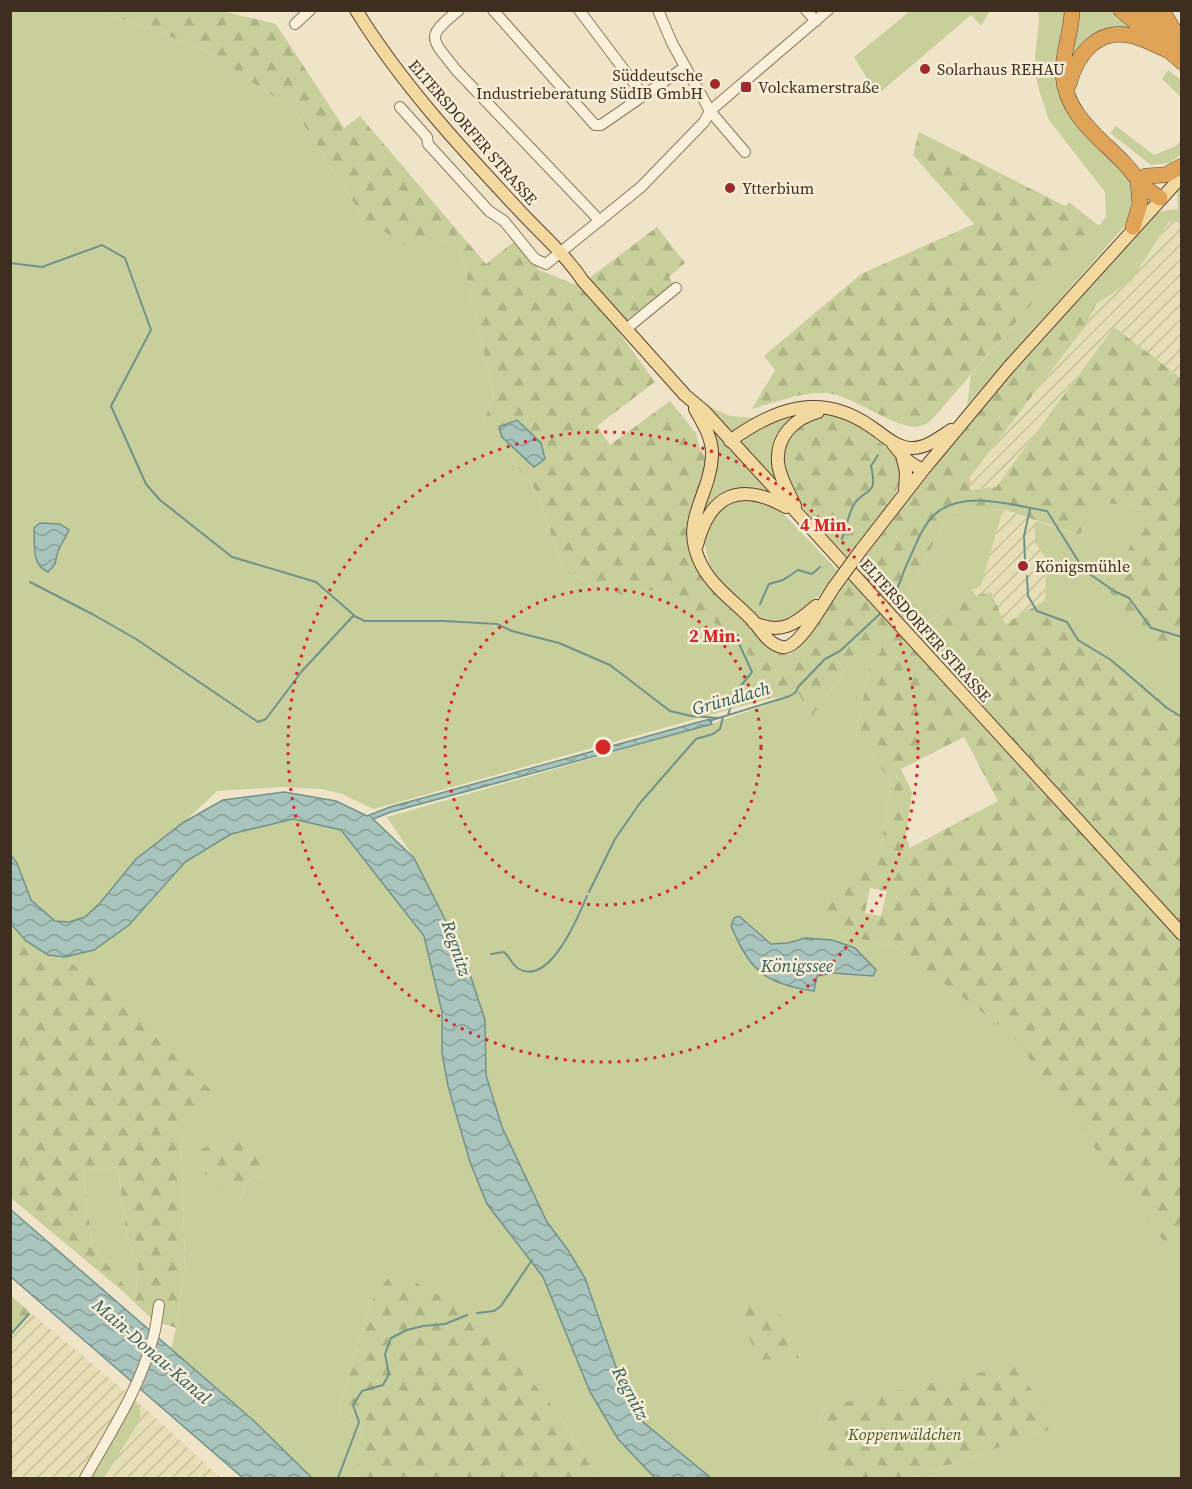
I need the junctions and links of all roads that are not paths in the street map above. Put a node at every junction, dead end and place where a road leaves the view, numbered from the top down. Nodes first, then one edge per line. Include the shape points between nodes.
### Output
1 (309, 10) edge
2 (356, 10) edge
3 (493, 10) edge
4 (579, 10) edge
5 (658, 10) edge
6 (806, 10) edge
7 (828, 10) edge
8 (1072, 10) edge
9 (1121, 10) edge
10 (1141, 10) edge
11 (1161, 10) edge
12 (458, 11) edge
13 (816, 21) junction
14 (295, 24) dead end
15 (1177, 46) edge
16 (1182, 62) edge
17 (685, 67) junction
18 (1066, 92) junction
19 (643, 94) junction
20 (400, 107) dead end
21 (710, 111) junction
22 (745, 152) dead end
23 (1182, 166) edge
24 (1182, 176) edge
25 (1142, 179) junction
26 (1161, 196) junction
27 (600, 221) junction
28 (1133, 227) junction
29 (561, 254) junction
30 (676, 288) dead end
31 (629, 326) junction
32 (690, 400) junction
33 (830, 408) junction
34 (704, 411) junction
35 (967, 416) junction
36 (730, 441) junction
37 (904, 451) junction
38 (924, 469) junction
39 (905, 492) junction
40 (800, 516) junction
41 (696, 548) junction
42 (826, 598) junction
43 (754, 622) junction
44 (1182, 934) edge
45 (159, 1305) dead end
46 (84, 1479) edge

1 - 14 street
2 - 29 main road, ELTERSDORFER STRASSE via 411,88
3 - 19 street via 595,125 601,125
4 - 19 street
5 - 17 street
6 - 13 street
7 - 13 street
8 - 18 highway via 1063,74
9 - 15 highway
10 - 15 highway
11 - 15 highway
12 - 27 street via 436,30 435,42 456,70
13 - 21 street
15 - 16 highway
15 - 18 highway via 1132,35 1104,37 1081,54
17 - 19 street
17 - 21 street
18 - 25 highway via 1078,117
20 - 29 street via 427,137 428,144 489,211 504,221 535,259 546,264
21 - 22 street
21 - 27 street via 641,188
23 - 25 highway via 1165,175
24 - 26 main road
25 - 26 highway via 1155,185
25 - 28 highway
26 - 28 main road
27 - 29 street
28 - 35 main road
29 - 31 main road, ELTERSDORFER STRASSE
30 - 31 street
31 - 32 main road, ELTERSDORFER STRASSE
31 - 34 main road, ELTERSDORFER STRASSE via 690,390
32 - 34 main road, ELTERSDORFER STRASSE
32 - 41 main road via 711,442 712,455 693,521
33 - 36 main road via 800,407 777,414
33 - 37 main road via 857,417
33 - 40 main road via 803,416 783,436 779,450 778,463
34 - 36 main road, ELTERSDORFER STRASSE
35 - 37 main road via 932,442
35 - 38 main road
36 - 40 main road, ELTERSDORFER STRASSE
37 - 38 main road via 916,467
37 - 39 main road
38 - 39 main road
39 - 42 main road, bridge
40 - 41 main road via 769,497 735,496 723,500 706,516
40 - 44 main road, ELTERSDORFER STRASSE
41 - 43 main road via 707,574
42 - 43 main road via 783,628 773,629
42 - 43 main road via 788,647 777,645
45 - 46 street via 152,1341 127,1402

